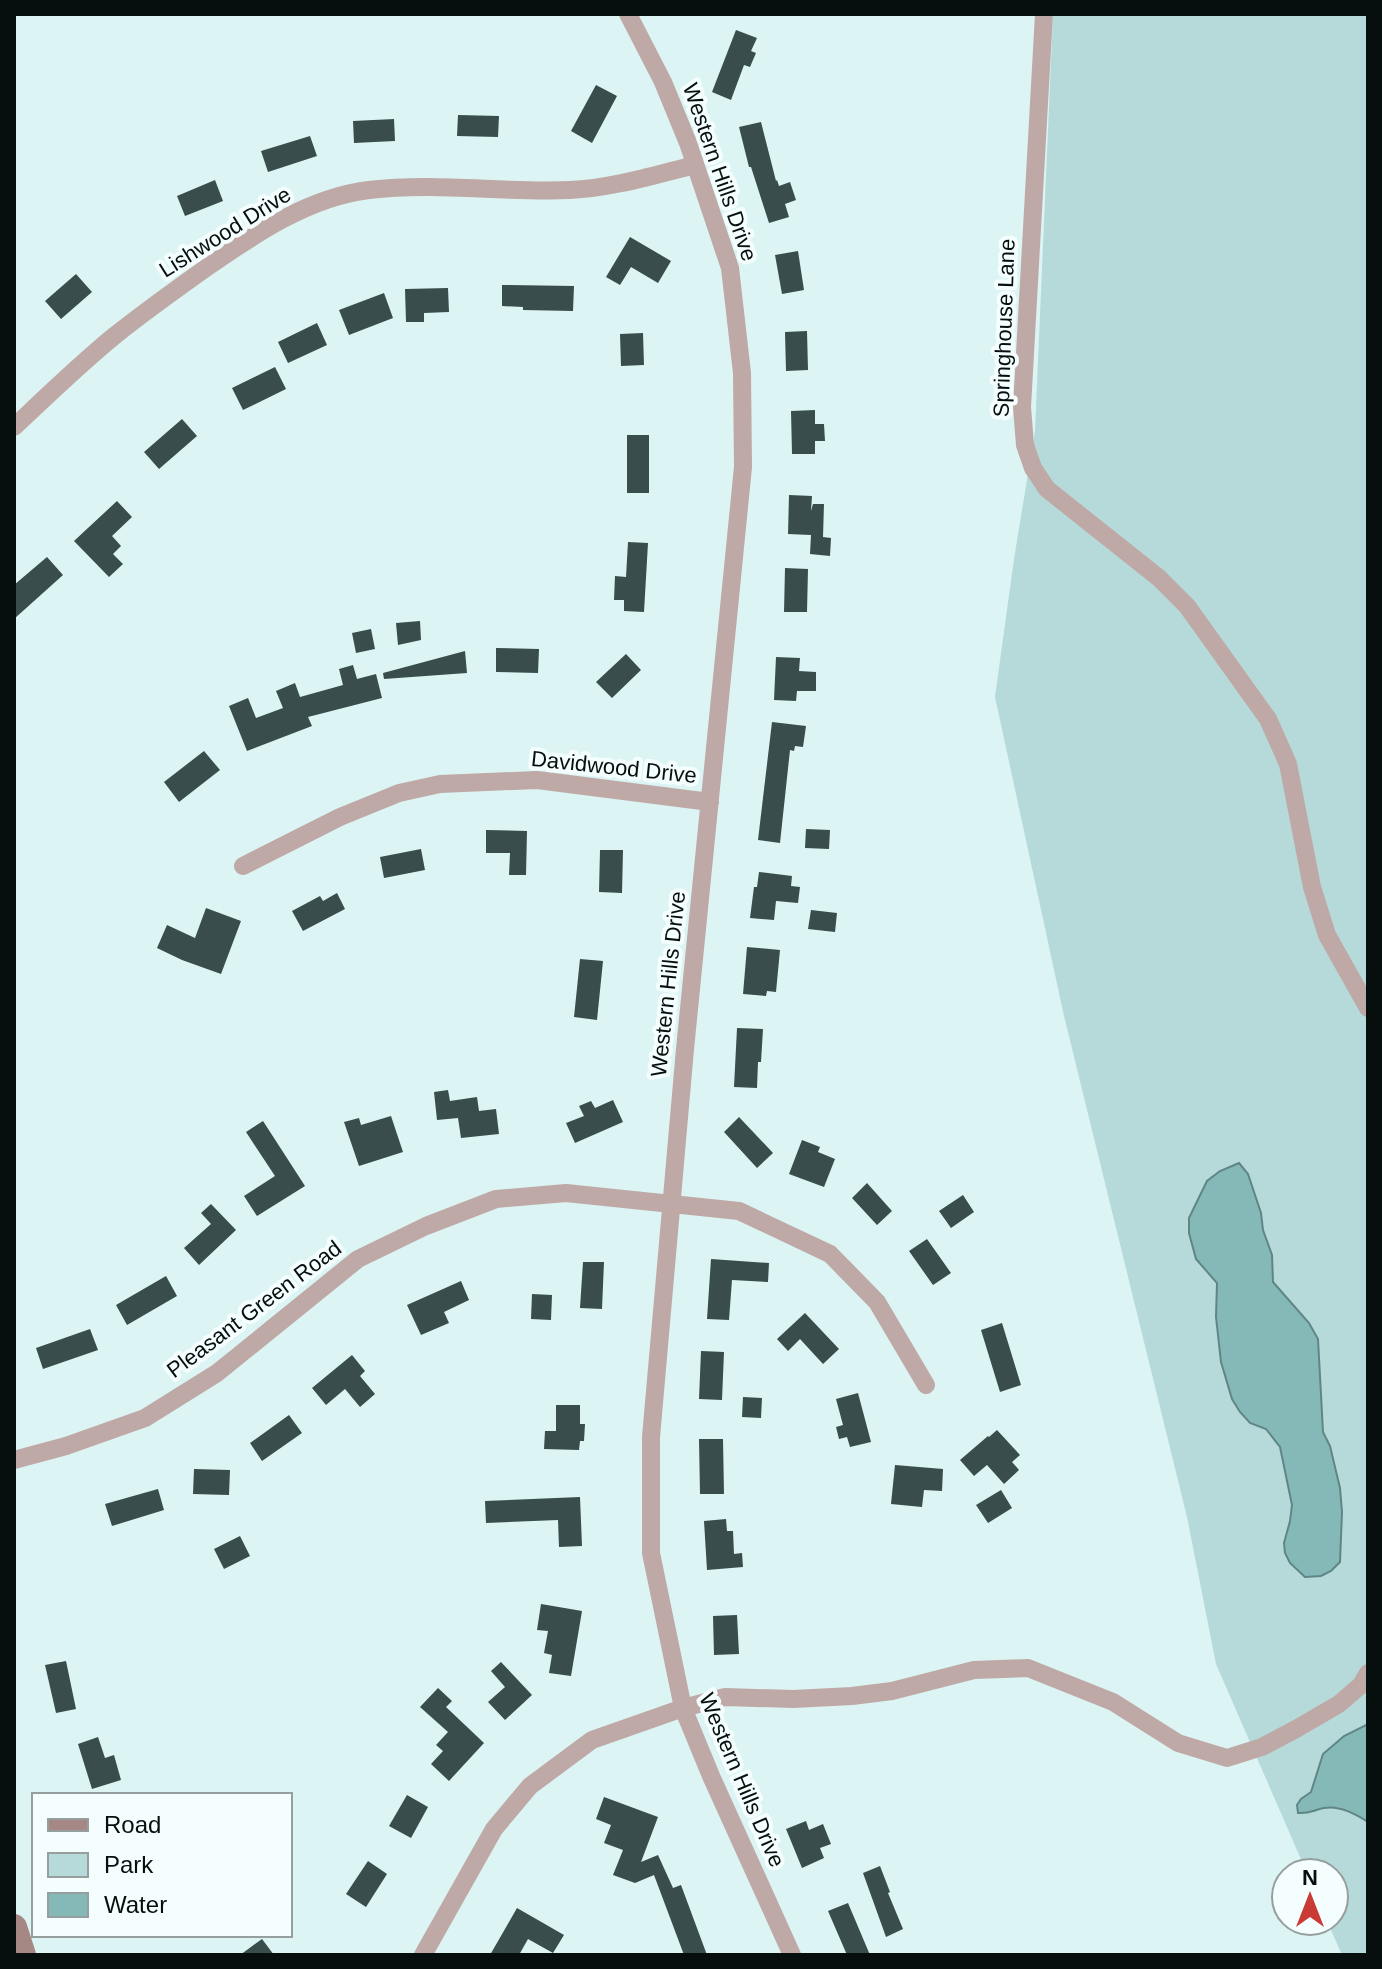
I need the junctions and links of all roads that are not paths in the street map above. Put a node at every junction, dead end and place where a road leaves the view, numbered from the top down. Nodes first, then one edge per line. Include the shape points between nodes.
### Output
1 (1044, 14) edge
2 (630, 15) edge
3 (695, 165) junction
4 (14, 427) edge
5 (710, 802) junction
6 (243, 866) dead end
7 (1368, 1008) edge
8 (672, 1205) junction
9 (926, 1385) dead end
10 (14, 1460) edge
11 (1368, 1673) edge
12 (683, 1708) junction
13 (14, 1927) edge
14 (23, 1955) edge
15 (423, 1955) edge
16 (792, 1955) edge

1 - 7 street, Springhouse Lane via 1022,407 1025,445 1047,489 1187,606 1268,719 1288,764 1327,935
2 - 3 street, Western Hills Drive
3 - 4 street, Lishwood Drive via 592,189 417,187 369,190 314,205 259,233 170,293
3 - 5 street, Western Hills Drive via 730,268 742,373 743,467
5 - 6 street, Davidwood Drive via 537,780 440,784 399,793 340,817
5 - 8 street, Western Hills Drive
8 - 9 street, Pleasant Green Road via 739,1211 830,1254 877,1302
8 - 10 street, Pleasant Green Road via 566,1193 496,1199 426,1226 358,1259 217,1373 145,1418
8 - 12 street, Western Hills Drive via 651,1437 651,1553
11 - 12 street via 1339,1704 1262,1747 1227,1758 1178,1743 1113,1702 1028,1668 974,1670 852,1696 725,1697
12 - 15 street via 592,1740 530,1786 494,1829
12 - 16 street, Western Hills Drive
13 - 14 main road

